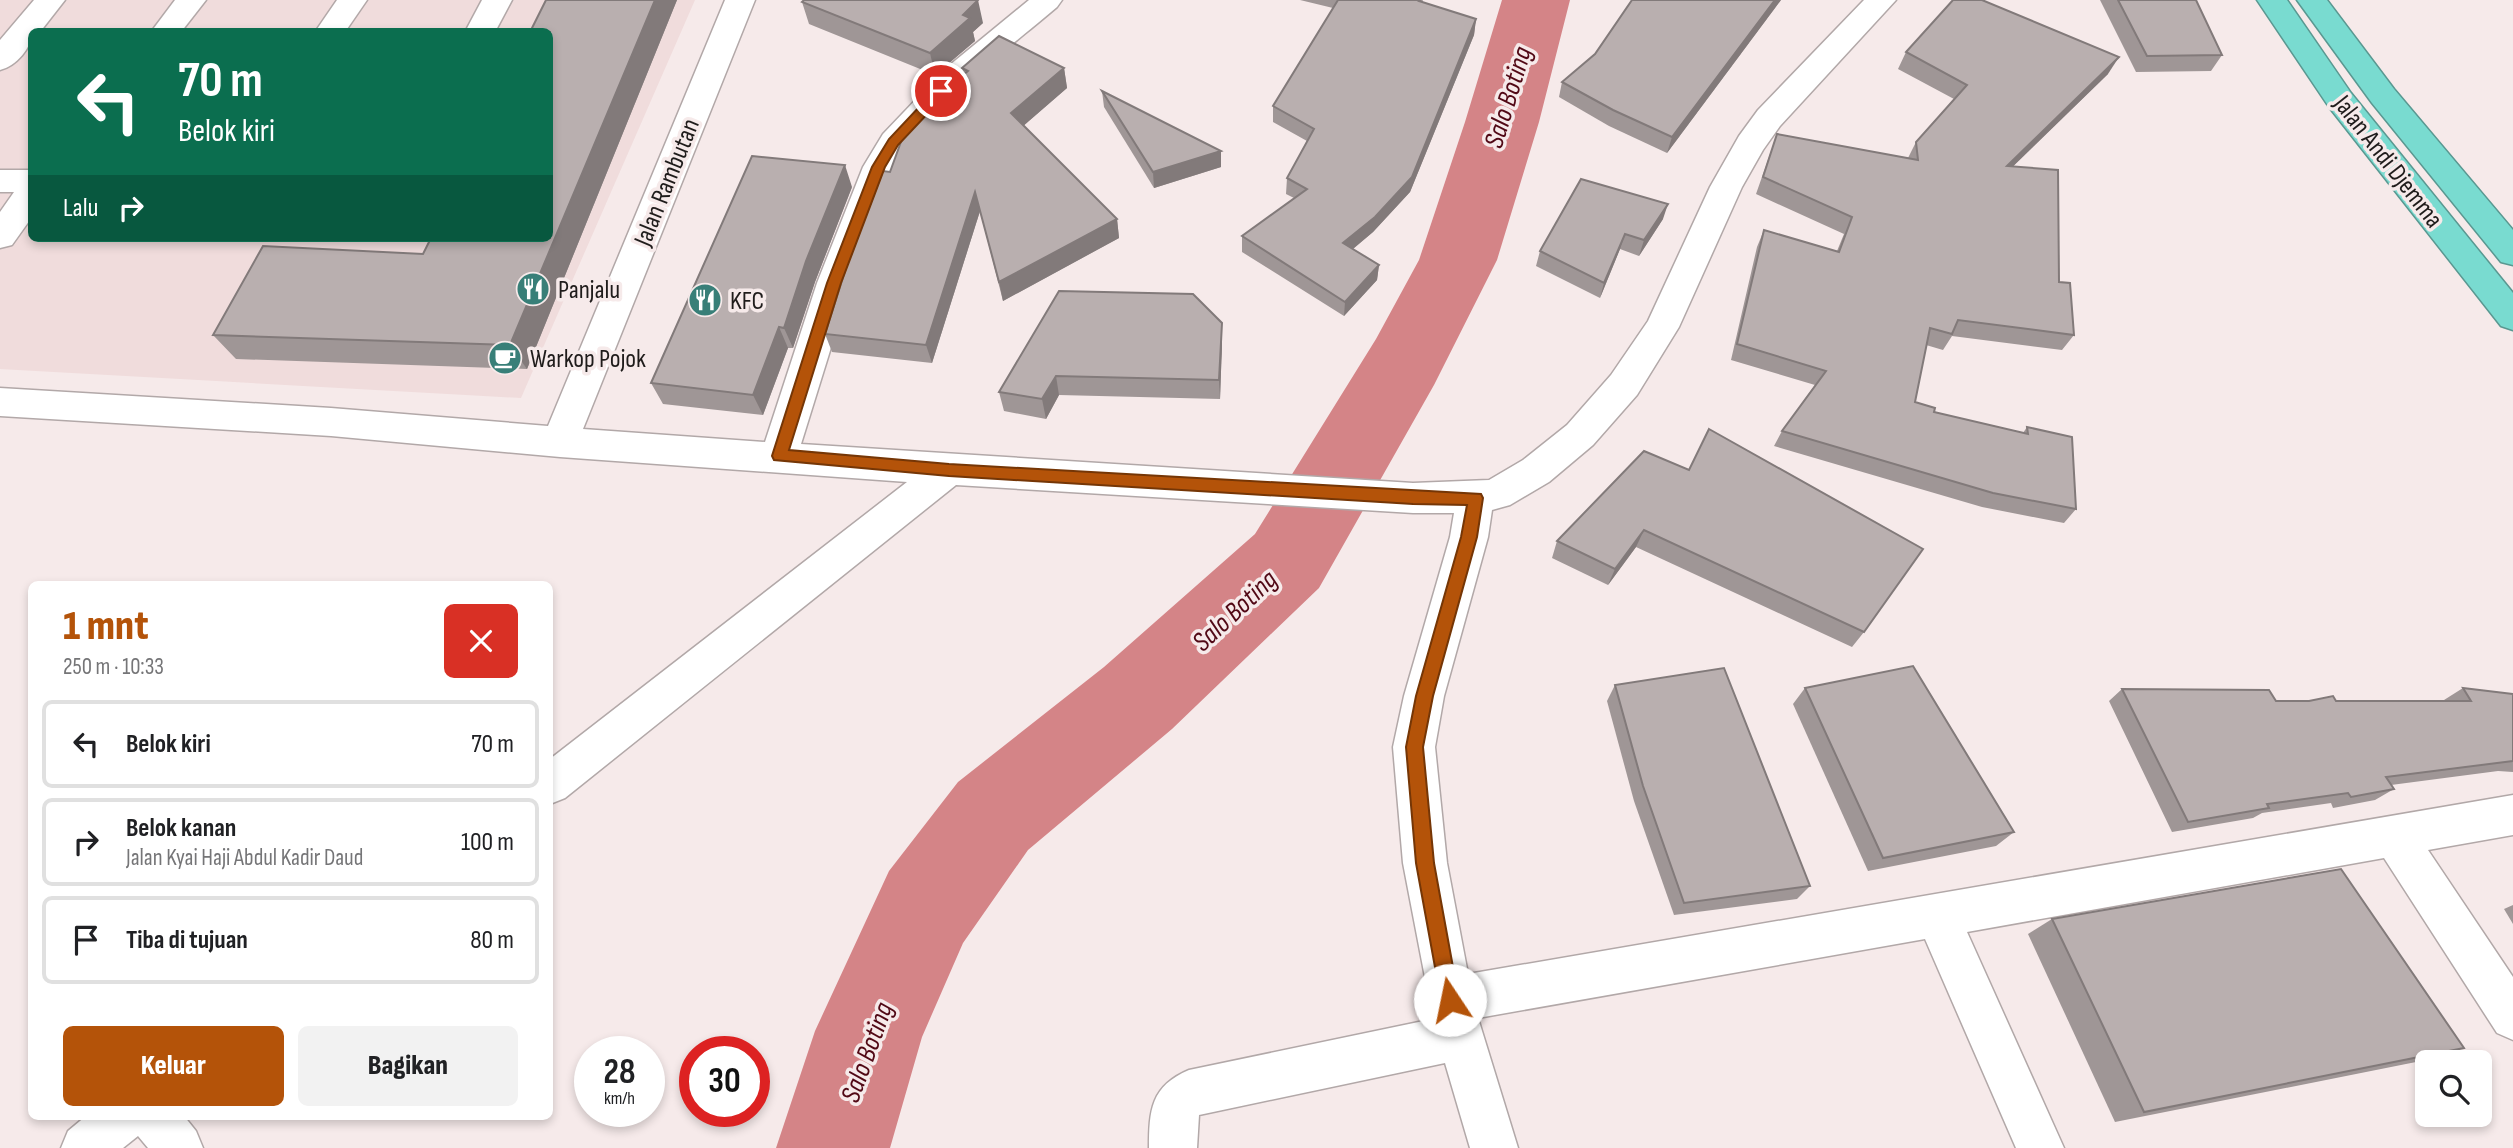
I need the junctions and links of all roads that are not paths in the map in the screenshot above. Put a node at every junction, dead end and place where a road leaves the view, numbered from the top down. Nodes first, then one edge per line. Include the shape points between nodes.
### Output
1 (50, 0) edge
2 (191, 0) edge
3 (352, 0) edge
4 (497, 0) edge
5 (740, 0) edge
6 (1047, 0) edge
7 (1881, 0) edge
8 (2272, 0) edge
9 (2312, 0) edge
10 (168, 28) edge
11 (332, 28) edge
12 (482, 28) edge
13 (0, 60) edge
14 (2383, 96) junction
15 (2340, 100) junction
16 (0, 181) edge
17 (28, 181) edge
18 (28, 198) edge
19 (0, 236) edge
20 (2513, 253) edge
21 (2513, 317) edge
22 (0, 402) edge
23 (560, 442) junction
24 (779, 456) junction
25 (949, 470) junction
26 (1475, 498) junction
27 (553, 782) edge
28 (2513, 815) edge
29 (2393, 834) junction
30 (1937, 916) junction
31 (2513, 1017) edge
32 (1456, 1018) junction
33 (120, 1120) edge
34 (155, 1120) edge
35 (85, 1148) edge
36 (179, 1148) edge
37 (1173, 1148) edge
38 (1494, 1148) edge
39 (2040, 1148) edge

1 - 13 street
2 - 10 street
3 - 11 street
4 - 12 street
5 - 23 street, Jalan Rambutan
6 - 24 street via 956,76 894,142 879,167 834,283
7 - 26 street via 1749,144 1662,327 1625,385 1580,435 1535,471 1497,494
8 - 15 highway, Jalan Andi Djemma
9 - 14 highway, Jalan Andi Djemma
14 - 15 highway
14 - 20 highway, Jalan Andi Djemma
15 - 21 highway, Jalan Andi Djemma
16 - 17 street
18 - 19 street
22 - 23 street via 331,422
23 - 24 street
24 - 25 street
25 - 26 street
25 - 27 street
26 - 32 street via 1414,747 1425,863
28 - 29 street
29 - 30 street
29 - 31 street
30 - 32 street
30 - 39 street
32 - 37 street via 1189,1094 1175,1105
32 - 38 street
33 - 35 street
34 - 36 street

